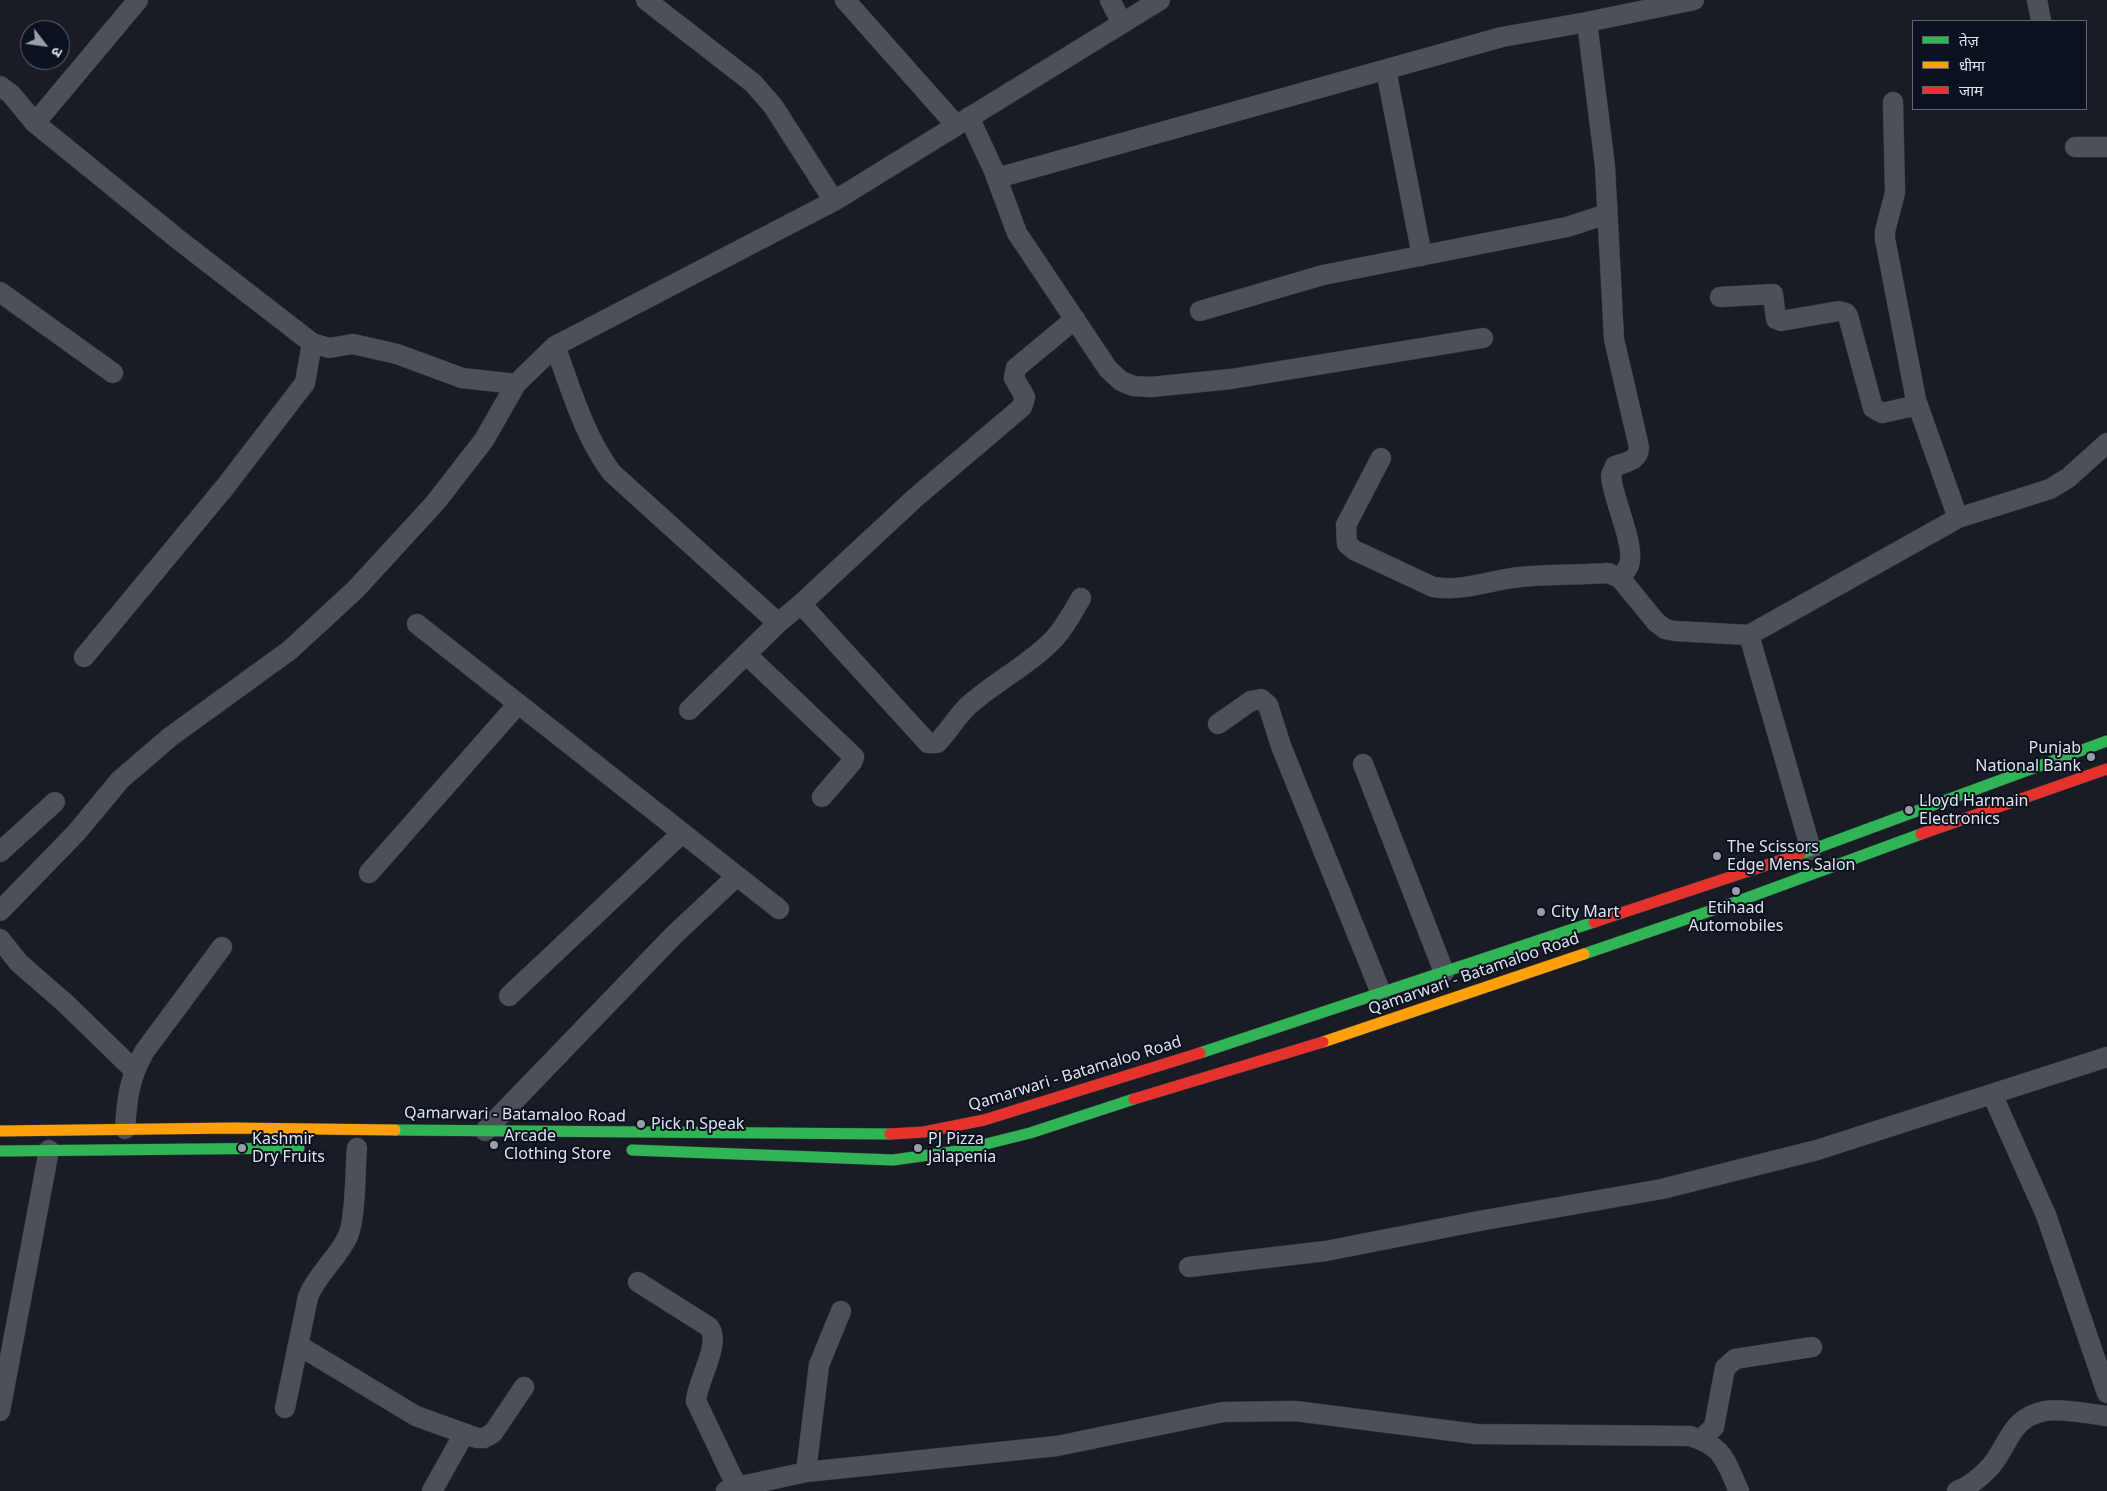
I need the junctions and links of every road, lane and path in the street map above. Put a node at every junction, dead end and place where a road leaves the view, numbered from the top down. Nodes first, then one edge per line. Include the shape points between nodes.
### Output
1 (138, 0) edge
2 (646, 0) edge
3 (845, 0) edge
4 (1110, 0) edge
5 (1160, 0) edge
6 (1694, 0) edge
7 (2037, 0) edge
8 (2041, 20) edge
9 (1587, 22) junction
10 (1122, 23) junction
11 (1386, 70) junction
12 (4, 95) edge
13 (1893, 102) dead end
14 (963, 121) junction
15 (35, 123) junction
16 (2107, 146) edge
17 (2075, 147) dead end
18 (997, 178) junction
19 (834, 201) junction
20 (1608, 214) junction
21 (1422, 256) junction
22 (0, 292) edge
23 (1720, 297) dead end
24 (1200, 311) dead end
25 (1075, 319) junction
26 (1483, 338) dead end
27 (312, 343) junction
28 (555, 346) junction
29 (113, 373) dead end
30 (516, 384) junction
31 (1918, 404) junction
32 (2107, 444) edge
33 (1381, 458) dead end
34 (1958, 518) junction
35 (1620, 578) junction
36 (1081, 598) dead end
37 (801, 604) junction
38 (417, 624) dead end
39 (778, 624) junction
40 (1749, 635) junction
41 (746, 654) junction
42 (84, 657) dead end
43 (518, 704) junction
44 (689, 710) dead end
45 (1218, 724) dead end
46 (2107, 741) edge
47 (1363, 764) dead end
48 (2107, 769) edge
49 (822, 797) dead end
50 (55, 802) dead end
51 (682, 833) junction
52 (1811, 850) junction
53 (0, 852) edge
54 (369, 873) dead end
55 (737, 876) junction
56 (779, 909) dead end
57 (0, 911) edge
58 (0, 939) edge
59 (222, 947) dead end
60 (1444, 972) junction
61 (1381, 993) junction
62 (509, 996) dead end
63 (2107, 1057) edge
64 (134, 1070) junction
65 (1992, 1094) junction
66 (125, 1129) junction
67 (0, 1131) edge
68 (486, 1131) junction
69 (310, 1148) dead end
70 (357, 1148) dead end
71 (0, 1150) edge
72 (49, 1150) junction
73 (618, 1150) dead end
74 (1189, 1267) dead end
75 (638, 1282) dead end
76 (840, 1311) dead end
77 (298, 1345) junction
78 (1812, 1347) dead end
79 (524, 1387) dead end
80 (2107, 1393) edge
81 (285, 1408) dead end
82 (0, 1411) edge
83 (2107, 1416) edge
84 (464, 1434) junction
85 (1701, 1439) junction
86 (806, 1472) junction
87 (731, 1489) edge
88 (432, 1491) edge
89 (1738, 1491) edge
90 (1957, 1491) edge

1 - 15 street
2 - 19 street via 753,84 773,106
3 - 14 street
4 - 10 street
5 - 10 street
6 - 9 street
7 - 8 street
9 - 11 street via 1502,37
9 - 20 street
10 - 14 street
11 - 18 street
11 - 21 street
12 - 15 street
13 - 31 street via 1895,193 1885,239
14 - 18 street
14 - 19 street
15 - 27 street via 178,240
16 - 17 street
18 - 25 street via 1017,233
19 - 28 street
20 - 21 street via 1566,227
20 - 35 street via 1614,338 1638,447 1636,458 1615,466 1610,475 1630,557 1630,563
21 - 24 street via 1324,275
22 - 29 street
23 - 31 street via 1773,294 1776,319 1781,321 1844,312 1848,316 1873,408 1882,413
25 - 26 street via 1108,369 1121,382 1151,387 1231,379
25 - 37 street via 1016,368 1014,378 1025,397 1022,407 915,498
27 - 30 street via 329,348 353,344 397,354 462,378
27 - 42 street via 305,382 225,487
28 - 30 street
28 - 39 street via 584,424 601,459 612,473
30 - 57 street via 484,440 435,503 356,589 290,650 170,737 120,780 76,833
31 - 34 street
32 - 34 street via 2068,478 2050,489
33 - 35 street via 1346,525 1348,544 1354,550 1433,587 1446,589 1519,577 1608,573
34 - 40 street
35 - 40 street via 1656,622 1666,628
36 - 37 street via 1054,638 969,706 933,744 922,738
37 - 39 street
38 - 43 street
39 - 41 street
40 - 52 street
41 - 44 street
41 - 49 street via 854,757
43 - 51 street
43 - 54 street
45 - 61 street via 1251,701 1261,699 1268,705 1281,746
46 - 52 main road, Qamarwari - Batamaloo Road
47 - 60 street
48 - 73 main road, Qamarwari - Batamaloo Road via 1736,902 1362,1030 1030,1133 958,1151 893,1160
50 - 53 street
51 - 55 street
51 - 62 street
52 - 60 main road, Qamarwari - Batamaloo Road
55 - 56 street
55 - 68 street via 675,934
58 - 64 street via 19,963
59 - 64 street
60 - 61 main road, Qamarwari - Batamaloo Road
61 - 68 main road, Qamarwari - Batamaloo Road via 1052,1100 984,1120 924,1132
63 - 65 street
64 - 66 street
65 - 74 street via 1817,1150 1662,1189 1326,1251
65 - 80 street via 2046,1215
66 - 67 main road, Qamarwari - Batamaloo Road
66 - 68 main road, Qamarwari - Batamaloo Road
69 - 72 main road
70 - 77 street via 352,1227 342,1247 312,1288
71 - 72 main road
72 - 82 street
75 - 87 street via 709,1327 713,1334 712,1348 696,1390 696,1401
76 - 86 street via 819,1365
77 - 81 street
77 - 84 street via 416,1416
78 - 85 street via 1735,1359 1727,1364 1714,1427
79 - 84 street via 493,1433 484,1438
83 - 90 street via 2048,1410 2030,1415 2014,1427 1991,1465 1979,1478
84 - 88 street
85 - 86 street via 1690,1436 1476,1434 1295,1411 1223,1412 1056,1446
85 - 89 street via 1721,1453
86 - 87 street

